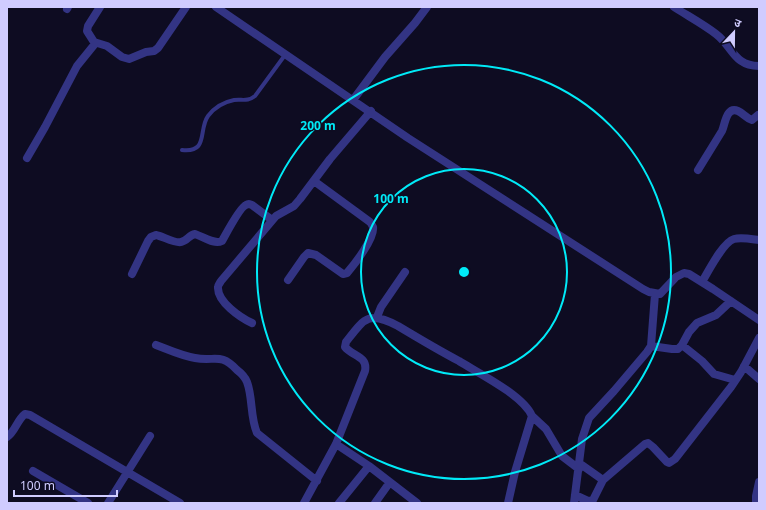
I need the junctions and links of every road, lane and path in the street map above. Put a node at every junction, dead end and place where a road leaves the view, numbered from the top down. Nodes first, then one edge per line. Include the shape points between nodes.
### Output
1 (100, 7) edge
2 (186, 7) edge
3 (216, 7) edge
4 (427, 7) edge
5 (674, 7) edge
6 (94, 42) junction
7 (286, 54) junction
8 (759, 66) edge
9 (353, 100) junction
10 (370, 111) junction
11 (759, 114) edge
12 (182, 150) dead end
13 (27, 158) dead end
14 (698, 170) dead end
15 (314, 181) junction
16 (272, 220) junction
17 (759, 240) edge
18 (405, 272) dead end
19 (132, 274) dead end
20 (288, 280) dead end
21 (702, 282) junction
22 (655, 294) junction
23 (730, 301) junction
24 (377, 317) junction
25 (759, 320) edge
26 (252, 323) dead end
27 (759, 338) edge
28 (156, 345) dead end
29 (682, 345) junction
30 (651, 346) junction
31 (744, 366) junction
32 (759, 379) edge
33 (735, 380) junction
34 (532, 416) junction
35 (150, 436) dead end
36 (7, 437) edge
37 (336, 444) junction
38 (369, 466) junction
39 (579, 466) junction
40 (33, 471) dead end
41 (128, 473) junction
42 (603, 480) junction
43 (317, 481) junction
44 (390, 482) junction
45 (758, 486) edge
46 (575, 499) edge
47 (88, 503) edge
48 (108, 503) edge
49 (180, 503) edge
50 (304, 503) edge
51 (339, 503) edge
52 (375, 503) edge
53 (416, 503) edge
54 (508, 503) edge
55 (756, 503) edge

1 - 6 street via 86,31
2 - 6 street via 161,45 154,51 129,59 107,46
3 - 7 street
4 - 9 street via 388,52
5 - 8 street via 715,32 744,64
6 - 13 street via 77,66
7 - 9 street
7 - 12 lane via 255,96 250,100 226,102 216,108 208,116 198,146 191,151
9 - 10 street
10 - 15 street
10 - 22 street via 488,190 643,289
11 - 14 street via 752,120 738,110 727,115 722,131
15 - 16 street via 294,206 280,212
15 - 20 street via 370,222 373,226 372,232 369,241 347,273 344,274 316,255 308,253
16 - 19 street via 248,204 241,210 222,241 215,242 192,234 178,243 156,235 148,241
16 - 26 street via 218,287 220,295 232,312
17 - 21 street via 730,240
18 - 24 street via 381,306
21 - 22 street via 684,273 676,277 660,294
21 - 23 street
22 - 30 street
23 - 25 street
23 - 29 street via 716,316 697,323
24 - 34 street via 398,326 498,384 522,402
24 - 37 street via 364,320 346,342 347,350 366,365
27 - 31 street
28 - 43 street via 188,356 221,358 231,363 247,382 253,424 257,434
29 - 30 street via 678,349
29 - 33 street via 714,374
30 - 39 street via 589,418 582,440
31 - 32 street
31 - 33 street
33 - 42 street via 675,459 666,462 648,443
34 - 39 street via 546,429 562,456
34 - 54 street
35 - 41 street
36 - 41 street via 21,417 25,414 30,415
37 - 38 street
37 - 43 street
38 - 44 street
38 - 51 street
39 - 42 street
39 - 46 street
40 - 47 street
41 - 48 street
41 - 49 street
42 - 46 street via 593,500
43 - 50 street
44 - 52 street
44 - 53 street
45 - 55 street

